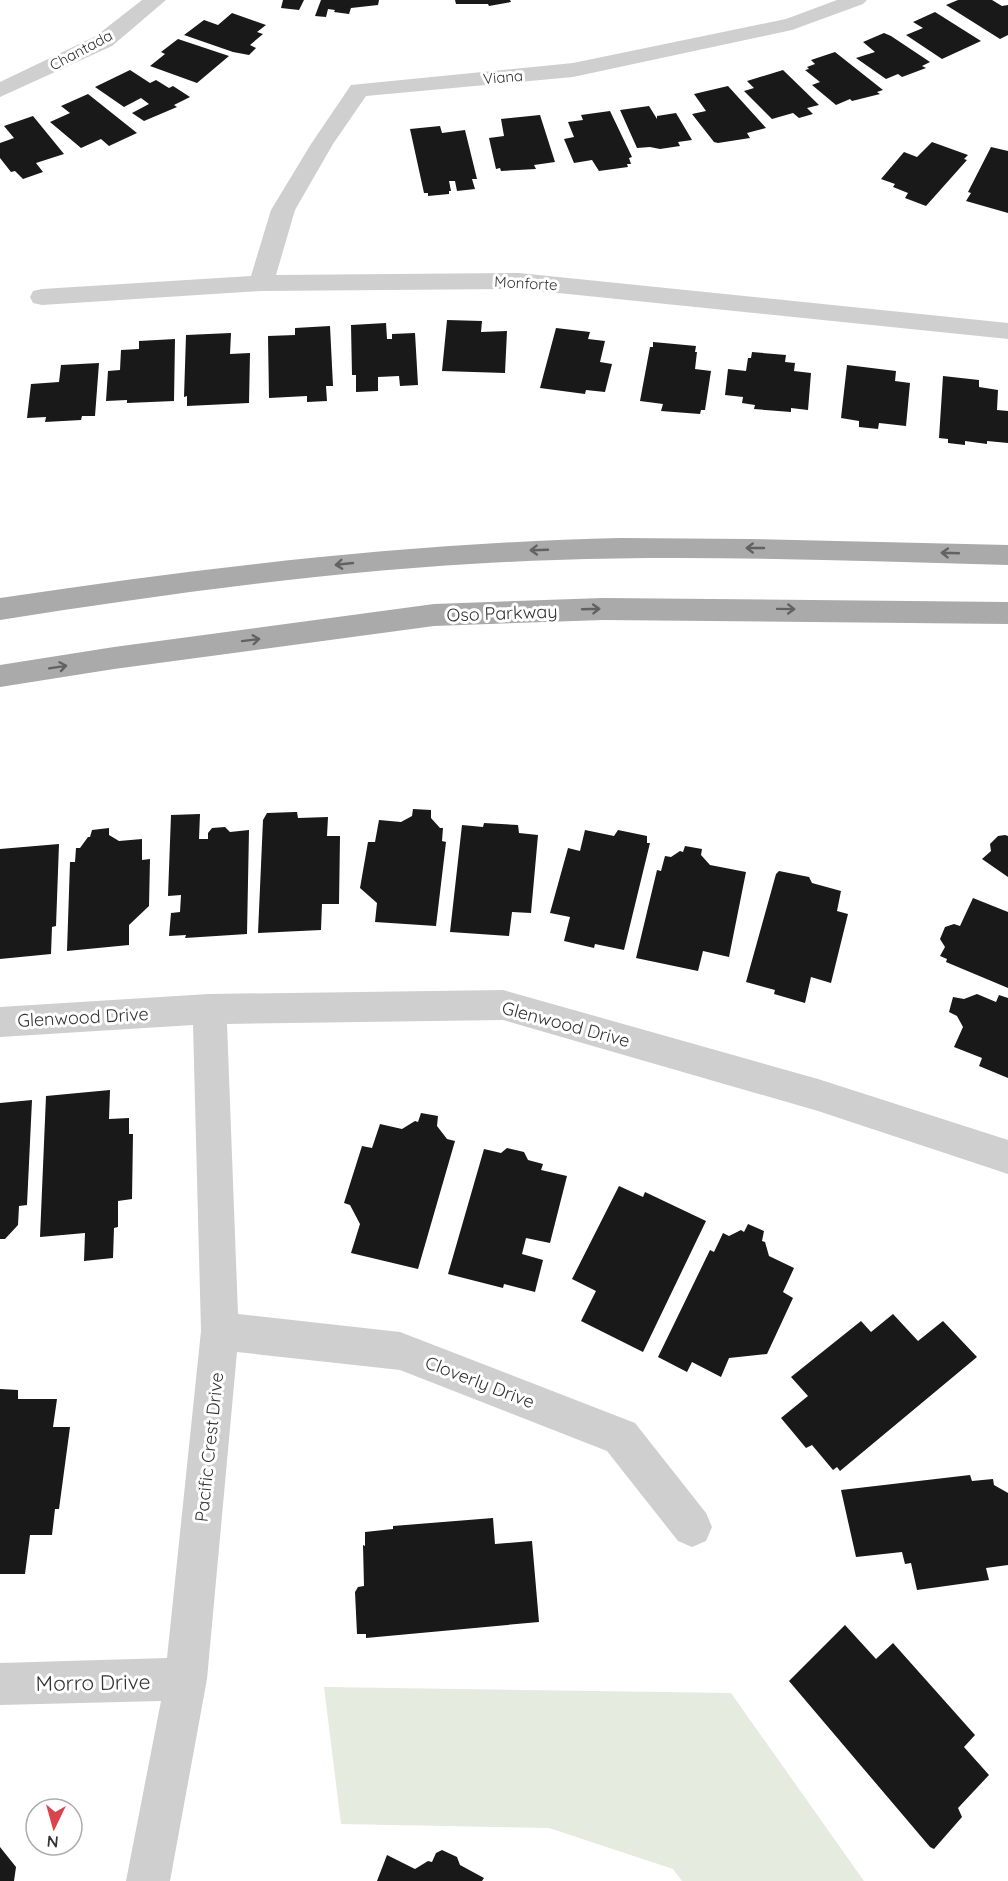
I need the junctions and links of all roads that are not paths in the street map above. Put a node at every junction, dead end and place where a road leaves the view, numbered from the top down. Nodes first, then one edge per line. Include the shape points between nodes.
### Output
1 (155, 0) edge
2 (856, 0) edge
3 (0, 90) edge
4 (261, 283) junction
5 (42, 297) dead end
6 (1008, 331) edge
7 (1008, 555) edge
8 (0, 609) edge
9 (1008, 613) edge
10 (0, 676) edge
11 (209, 1009) junction
12 (0, 1022) edge
13 (1008, 1157) edge
14 (220, 1331) junction
15 (692, 1527) dead end
16 (186, 1679) junction
17 (0, 1684) edge
18 (148, 1881) edge

1 - 3 street, Chantada via 104,41
2 - 4 street, Viana via 792,24 573,70 359,90 283,210
4 - 5 street, Monforte
4 - 6 street, Monforte via 519,281
7 -> 8 main road via 794,548 491,552 329,565
10 -> 9 main road, Oso Parkway via 434,615 603,609
11 - 12 street, Glenwood Drive
11 - 13 street, Glenwood Drive via 503,1005 818,1095
11 - 14 street, Pacific Crest Drive
14 - 15 street, Cloverly Drive via 400,1351 621,1437
14 - 16 street, Pacific Crest Drive
16 - 17 street, Morro Drive
16 - 18 street, Pacific Crest Drive

